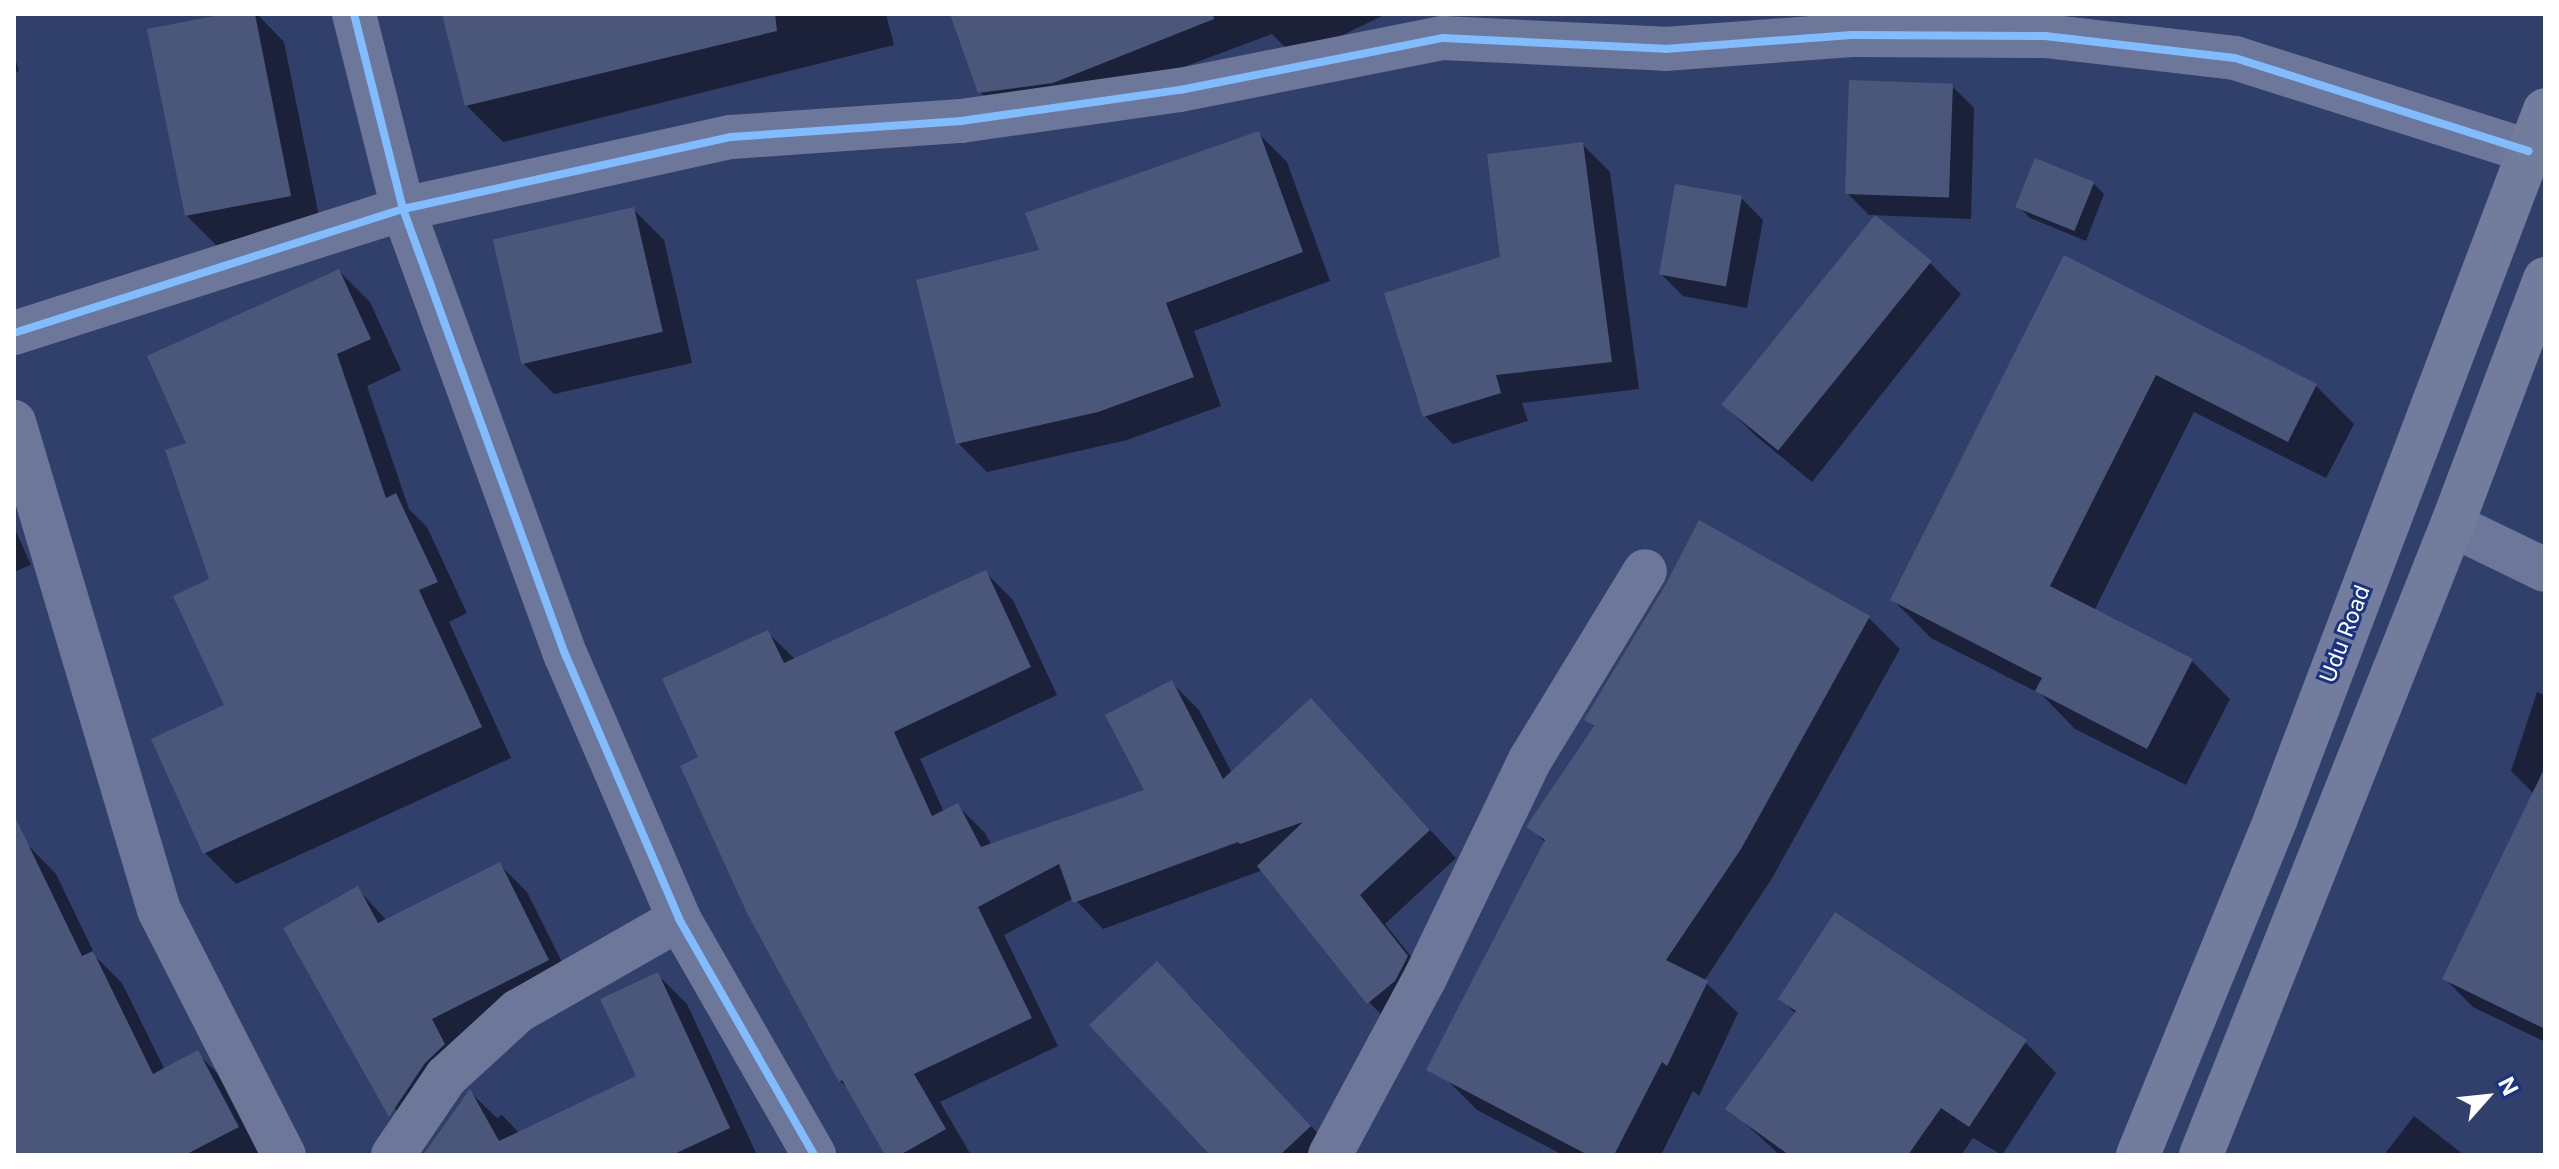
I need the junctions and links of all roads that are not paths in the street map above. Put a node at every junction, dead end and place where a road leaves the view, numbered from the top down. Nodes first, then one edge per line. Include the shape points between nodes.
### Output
1 (354, 14) edge
2 (2545, 110) edge
3 (2529, 151) junction
4 (403, 209) junction
5 (2545, 279) edge
6 (14, 333) edge
7 (14, 422) edge
8 (2452, 525) junction
9 (2545, 570) edge
10 (1645, 571) dead end
11 (679, 919) junction
12 (284, 1155) edge
13 (393, 1155) edge
14 (814, 1155) edge
15 (1330, 1155) edge
16 (2138, 1155) edge
17 (2201, 1155) edge

1 - 4 street
2 - 3 main road, Udu Road
3 - 4 street via 2235,58 2045,36 1851,35 1665,49 1443,38 1180,90 961,121 731,137
3 - 16 main road, Udu Road via 2276,818
4 - 6 street
4 - 11 street via 566,656
5 - 8 main road
7 - 12 street via 159,910
8 - 9 street
8 - 17 main road
10 - 15 street via 1530,760 1425,978
11 - 13 street via 518,1011 446,1077
11 - 14 street

